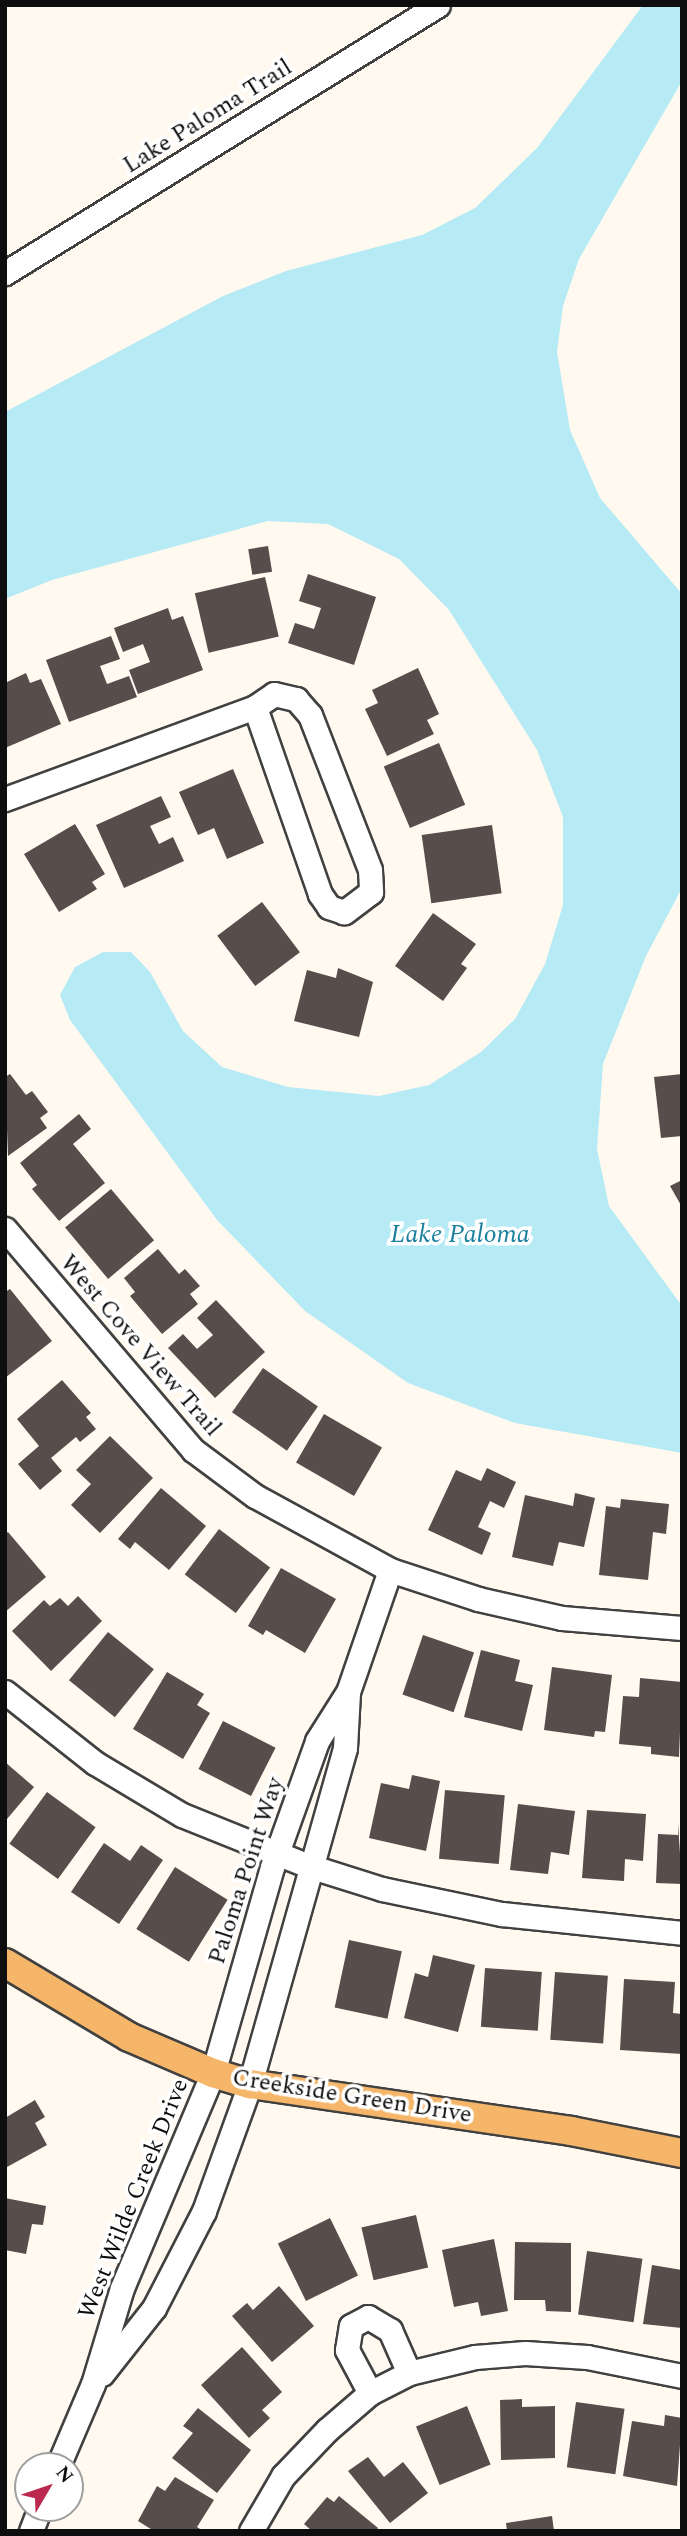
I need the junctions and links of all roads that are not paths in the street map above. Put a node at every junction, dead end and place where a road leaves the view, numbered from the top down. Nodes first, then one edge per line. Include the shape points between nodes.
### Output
1 (438, 5) edge
2 (5, 273) edge
3 (255, 707) junction
4 (5, 799) edge
5 (5, 1229) edge
6 (390, 1570) junction
7 (682, 1628) edge
8 (5, 1692) edge
9 (348, 1692) junction
10 (278, 1852) junction
11 (309, 1866) junction
12 (682, 1933) edge
13 (5, 1963) edge
14 (213, 2073) junction
15 (250, 2084) junction
16 (682, 2152) edge
17 (409, 2373) junction
18 (682, 2376) edge
19 (93, 2384) junction
20 (370, 2393) junction
21 (64, 2452) edge
22 (251, 2531) edge

1 - 2 street, Lake Paloma Trail
3 - 3 street via 274,694 296,699 310,715 370,870 371,892 344,912 329,907 320,894
3 - 4 street
5 - 6 street, West Cove View Trail via 193,1450 255,1496
6 - 7 street, West Cove View Trail via 478,1599 562,1618
6 - 9 street, Paloma Point Way
8 - 10 street via 95,1763 182,1815
9 - 10 street, Paloma Point Way via 317,1741
9 - 11 street, Paloma Point Way via 345,1748
10 - 11 street
10 - 14 street, Paloma Point Way
11 - 12 street via 382,1889 502,1914
11 - 15 street, Paloma Point Way
13 - 14 main road, Creekside Green Drive via 129,2037
14 - 15 main road, Creekside Green Drive
14 - 19 street, West Wilde Creek Drive via 122,2288
15 - 16 main road, Creekside Green Drive
15 - 19 street, West Wilde Creek Drive via 204,2211 154,2308
17 - 18 street via 475,2357 526,2353 587,2357
17 - 20 street
17 - 20 street via 390,2330 368,2317 351,2326 347,2350
19 - 21 street, West Wilde Creek Drive
20 - 22 street via 283,2476

